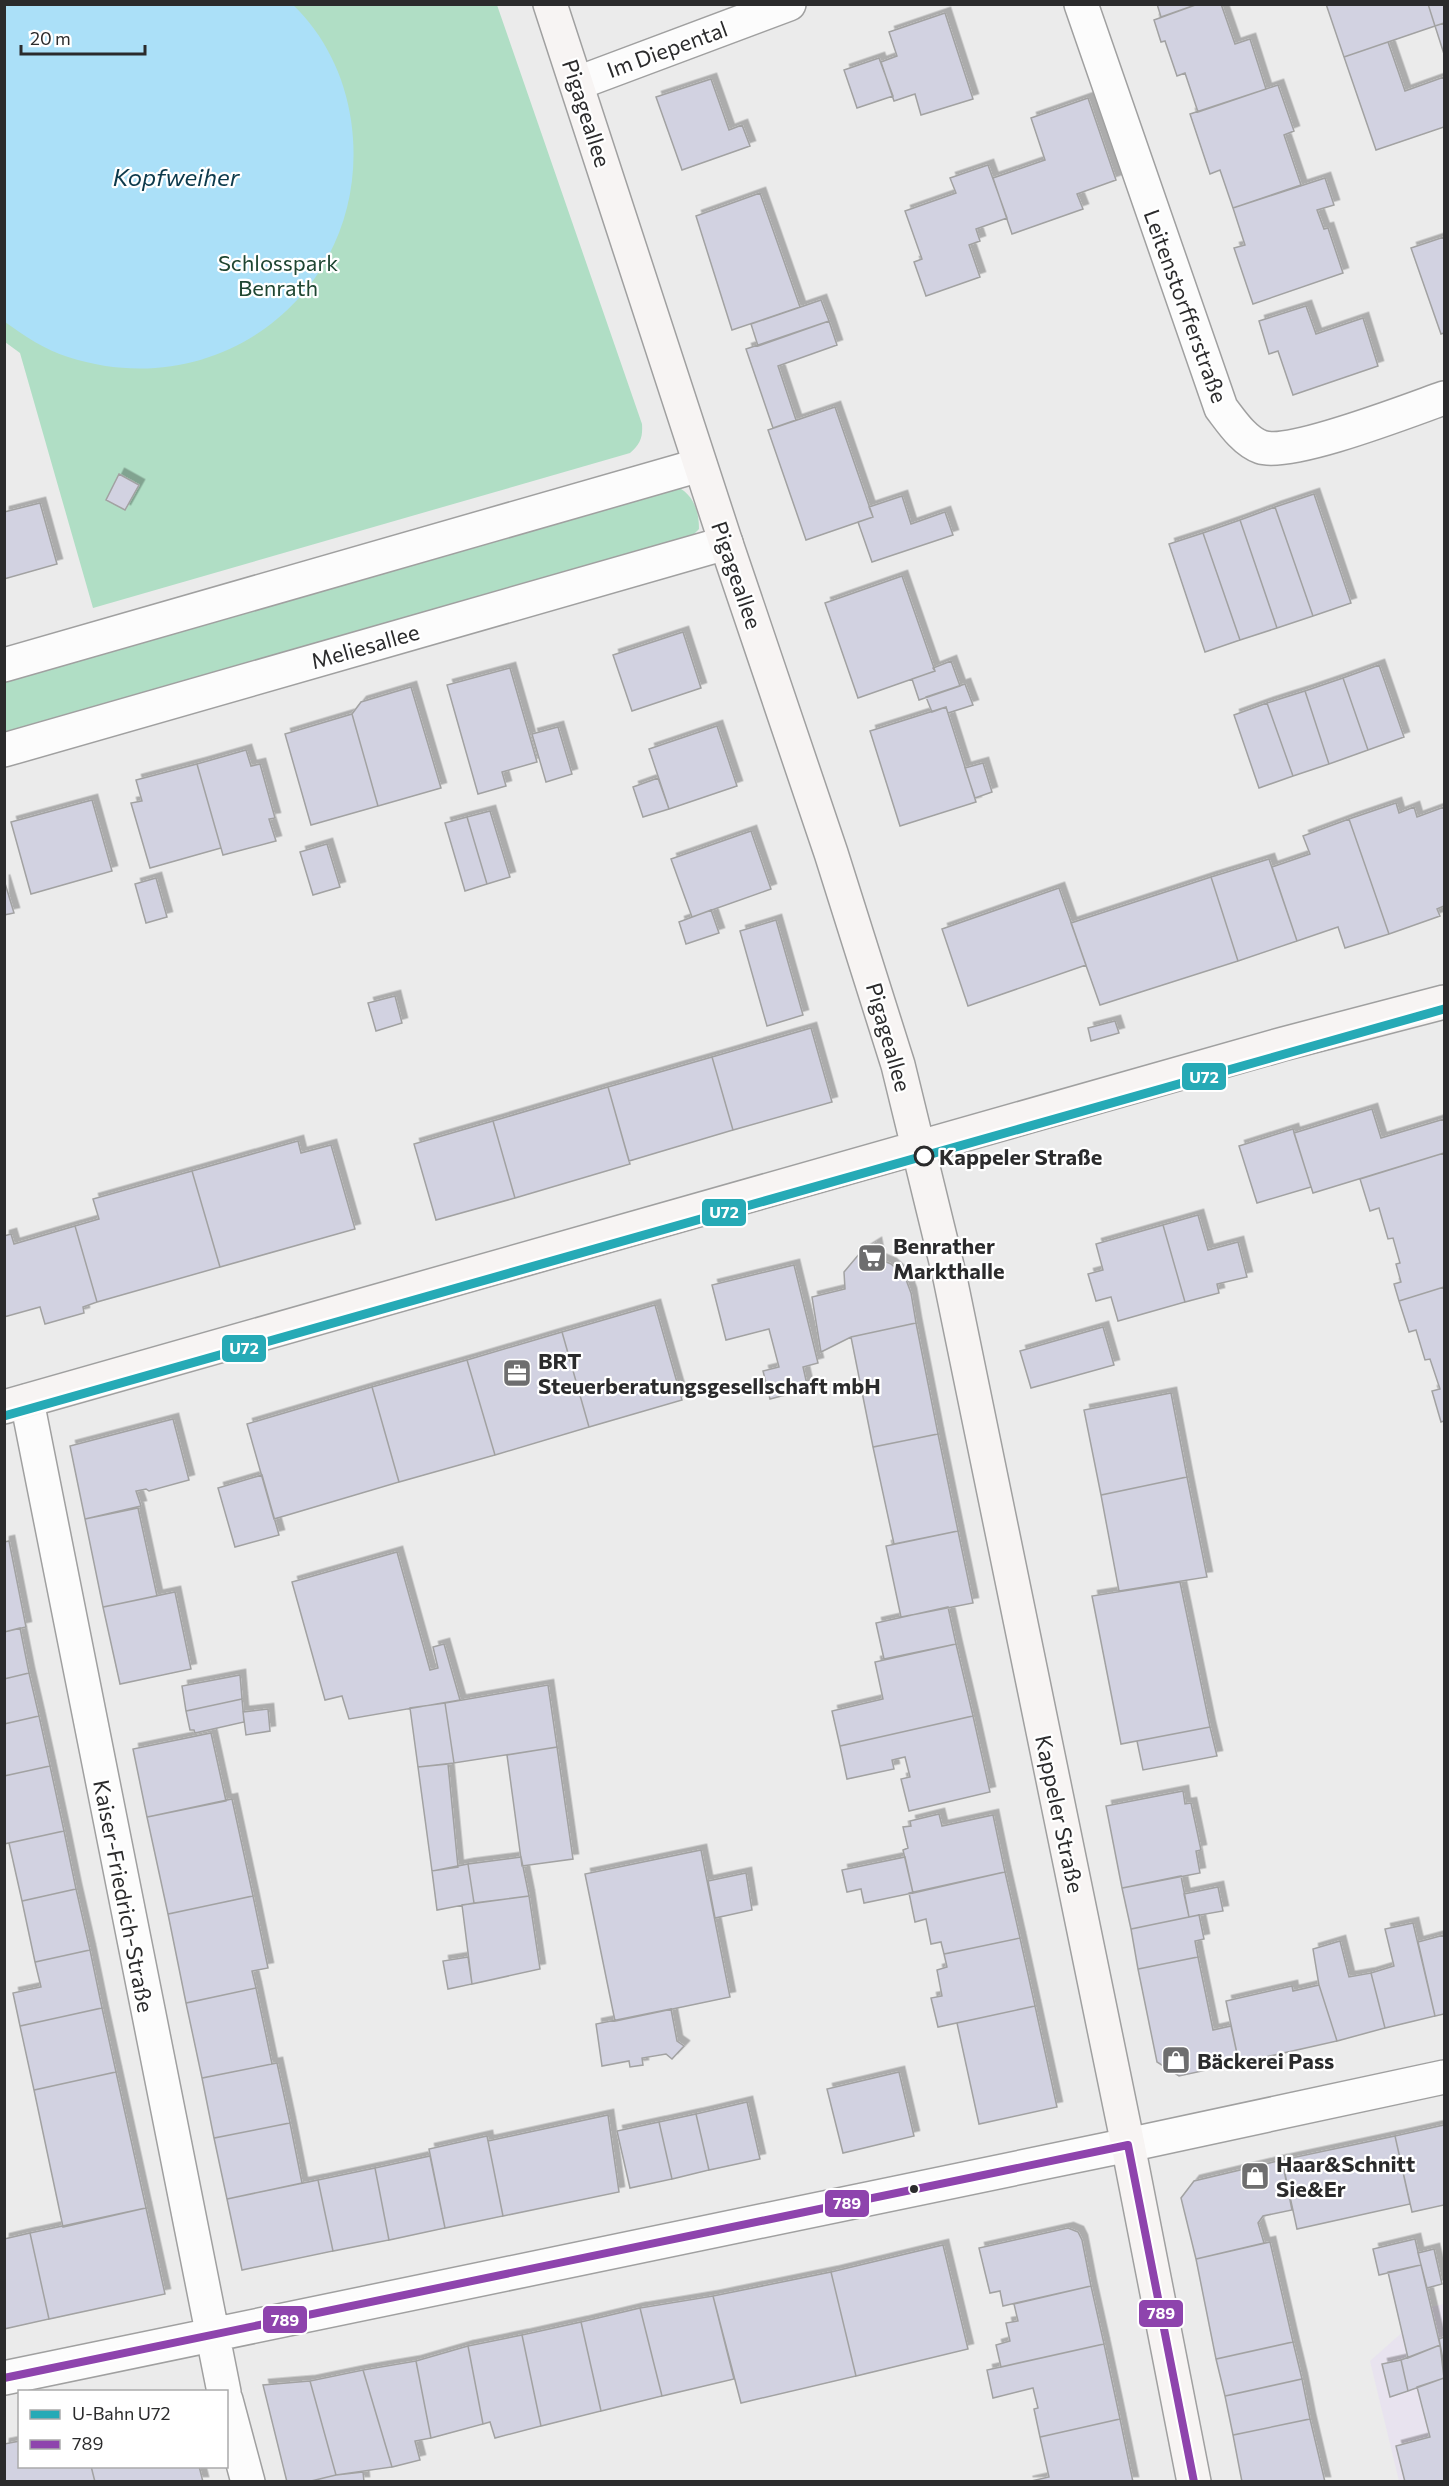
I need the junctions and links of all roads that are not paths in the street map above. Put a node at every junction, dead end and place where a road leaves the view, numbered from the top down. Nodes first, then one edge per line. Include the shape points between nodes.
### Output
1 (550, 4) edge
2 (789, 4) edge
3 (1081, 4) edge
4 (578, 83) junction
5 (1444, 399) edge
6 (700, 465) junction
7 (726, 543) junction
8 (4, 665) edge
9 (4, 750) edge
10 (1444, 1002) edge
11 (920, 1148) junction
12 (16, 1404) edge
13 (1444, 2077) edge
14 (1128, 2145) junction
15 (212, 2334) junction
16 (4, 2378) edge
17 (224, 2390) edge
18 (228, 2407) edge
19 (248, 2481) edge
20 (1194, 2481) edge

1 - 4 street, Pigageallee
2 - 4 street, Im Diepental
3 - 5 street, Leitenstorfferstraße via 1221,408 1239,431 1261,447 1299,446
4 - 6 street, Pigageallee
6 - 7 street, Pigageallee
6 - 8 street
7 - 9 street, Meliesallee
7 - 11 street, Pigageallee via 837,871 892,1044
10 - 11 street via 1282,1044
11 - 12 street
11 - 14 street, Kappeler Straße
12 - 15 street, Kaiser-Friedrich-Straße
13 - 14 street
14 - 15 street
14 - 20 street, Kappeler Straße
15 - 16 street
15 - 17 street, Kaiser-Friedrich-Straße
18 - 19 street

